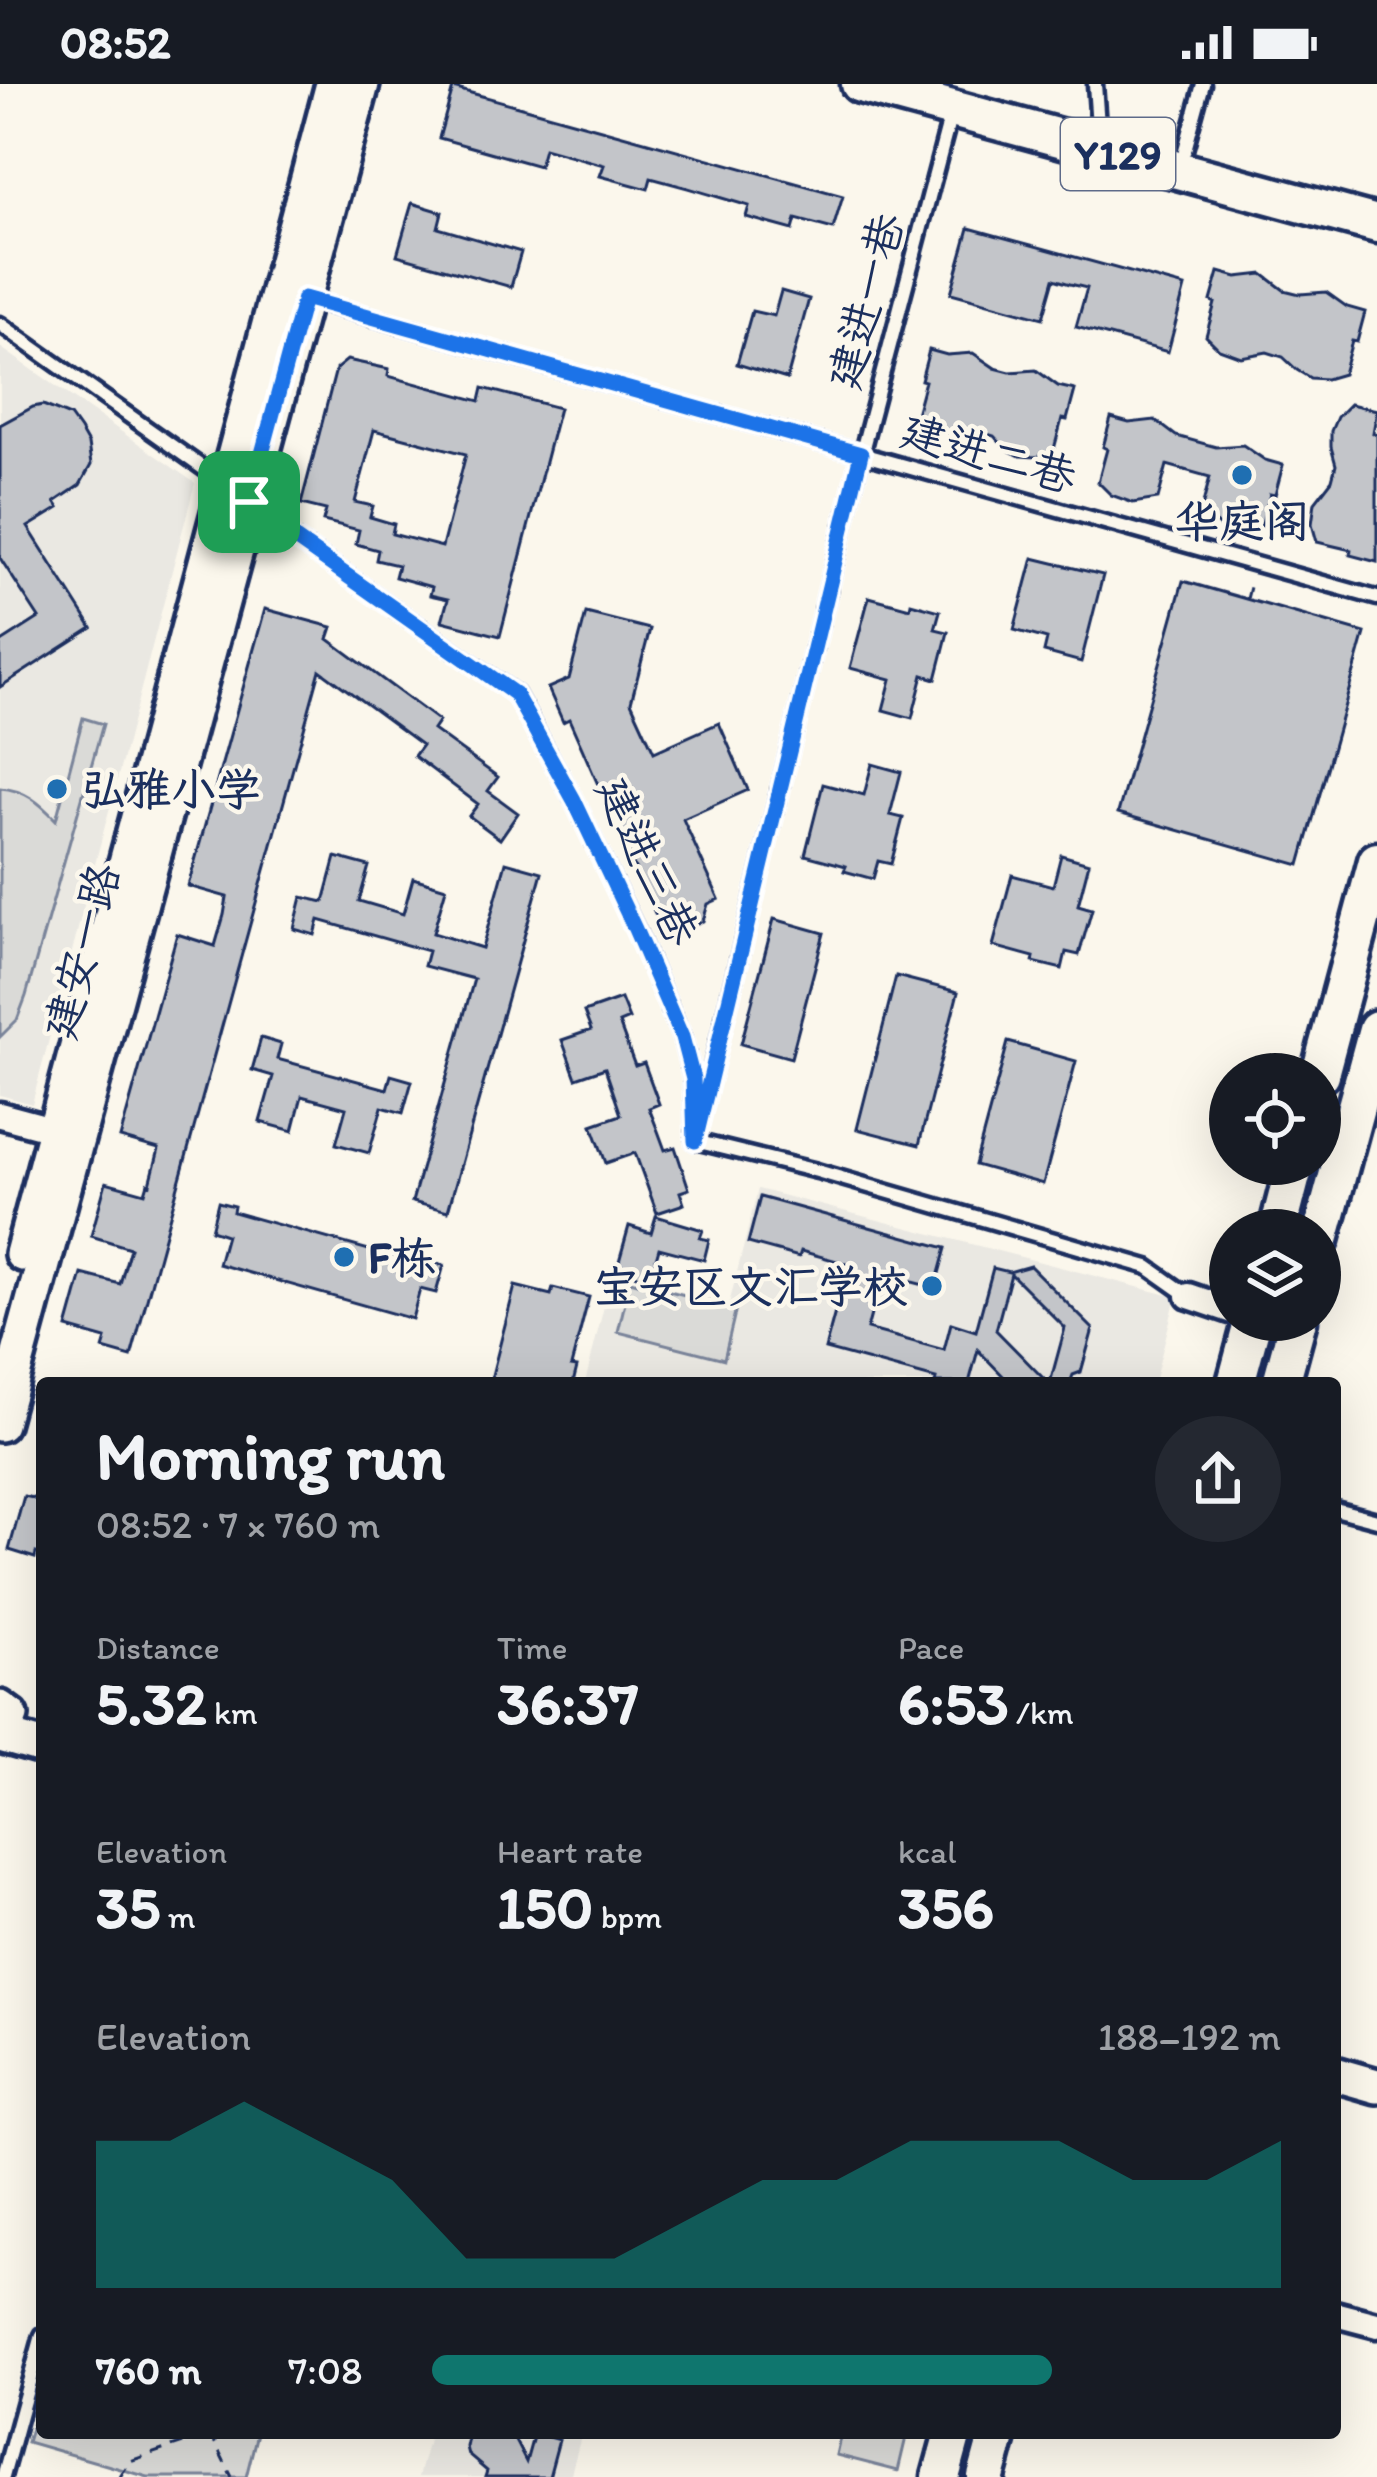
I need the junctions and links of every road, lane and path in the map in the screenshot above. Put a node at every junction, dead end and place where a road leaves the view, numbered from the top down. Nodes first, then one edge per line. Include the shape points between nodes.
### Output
1 (333, 84) edge
2 (362, 84) edge
3 (860, 84) edge
4 (1095, 84) edge
5 (1203, 84) edge
6 (948, 97) edge
7 (1098, 126) junction
8 (1186, 150) junction
9 (1373, 212) edge
10 (304, 298) junction
11 (0, 324) edge
12 (861, 454) junction
13 (238, 494) junction
14 (1256, 566) junction
15 (1377, 598) edge
16 (1246, 599) dead end
17 (1377, 861) edge
18 (1377, 1029) edge
19 (1326, 1053) edge
20 (0, 1115) edge
21 (66, 1133) junction
22 (695, 1141) junction
23 (1328, 1209) edge
24 (1189, 1295) joint
25 (1209, 1302) edge
26 (0, 1338) edge
27 (1247, 1341) edge
28 (1292, 1341) edge
29 (1238, 1377) edge
30 (1283, 1377) edge
31 (0, 1424) edge
32 (1341, 1511) edge
33 (1377, 1520) edge
34 (8, 1724) edge
35 (36, 1743) edge
36 (1341, 2076) edge
37 (1377, 2086) edge
38 (1341, 2098) edge
39 (1377, 2108) edge
40 (1341, 2316) edge
41 (1377, 2325) edge
42 (36, 2358) edge
43 (194, 2439) edge
44 (210, 2439) edge
45 (951, 2439) edge
46 (996, 2439) edge
47 (3, 2477) edge
48 (120, 2477) edge
49 (232, 2477) edge
50 (941, 2477) edge
51 (986, 2477) edge

1 - 13 main road, 建安一路
2 - 10 main road, 建安一路
3 - 6 main road, Y129
4 - 7 lane
5 - 8 lane
6 - 7 main road, Y129
6 - 9 main road, Y129
6 - 12 lane, 建进一巷
7 - 8 main road, Y129
8 - 9 main road, Y129
10 - 12 lane, 建进二巷
10 - 13 main road, 建安一路
11 - 13 lane, 建进三巷
12 - 14 lane, 建进二巷
12 - 22 lane, 建进一巷
13 - 21 main road, 建安一路
13 - 22 lane, 建进三巷 via 515,694 574,800 682,1037
14 - 15 lane, 建进二巷
14 - 16 path
17 - 19 main road
18 - 23 main road
20 - 21 street
21 - 26 main road, 建安一路
21 - 31 main road, 建安一路
22 - 24 lane via 1148,1267
24 - 25 street
27 - 29 main road
28 - 30 main road
32 - 33 lane
34 - 35 main road
36 - 37 main road
38 - 39 main road
40 - 41 street
42 - 47 lane
43 - 48 path via 130,2461
44 - 49 path
45 - 50 main road
46 - 51 main road

